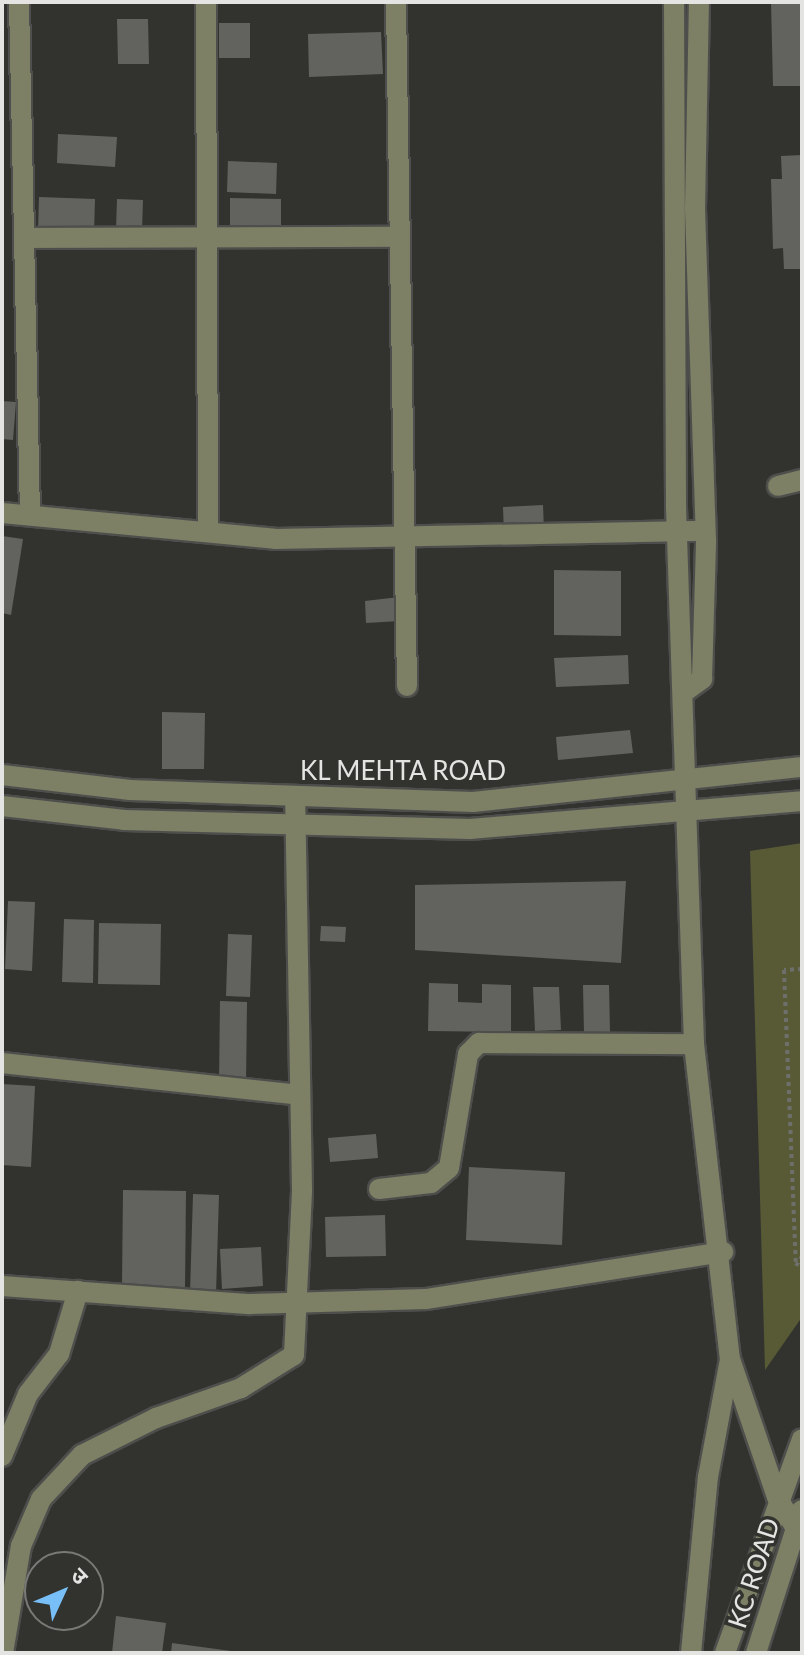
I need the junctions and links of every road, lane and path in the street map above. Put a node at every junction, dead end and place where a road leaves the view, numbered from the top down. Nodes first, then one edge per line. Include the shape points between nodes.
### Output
1 (19, 2) edge
2 (206, 2) edge
3 (396, 2) edge
4 (674, 2) edge
5 (699, 2) edge
6 (395, 237) junction
7 (24, 238) junction
8 (207, 238) junction
9 (802, 480) edge
10 (778, 486) dead end
11 (2, 513) edge
12 (30, 515) junction
13 (705, 531) junction
14 (208, 532) junction
15 (677, 532) junction
16 (406, 538) junction
17 (407, 686) dead end
18 (687, 690) junction
19 (802, 767) edge
20 (2, 775) edge
21 (690, 781) junction
22 (295, 796) junction
23 (802, 801) edge
24 (2, 806) edge
25 (690, 812) junction
26 (296, 824) junction
27 (802, 969) edge
28 (694, 1044) junction
29 (2, 1063) edge
30 (299, 1095) junction
31 (379, 1189) dead end
32 (723, 1252) junction
33 (802, 1256) edge
34 (2, 1286) edge
35 (78, 1291) junction
36 (301, 1303) junction
37 (730, 1359) junction
38 (802, 1439) edge
39 (2, 1456) edge
40 (777, 1497) junction
41 (798, 1519) edge
42 (3, 1653) edge
43 (691, 1653) edge
44 (725, 1653) edge
45 (756, 1653) edge

1 - 7 street
2 - 8 street
3 - 6 street
4 - 15 street
5 - 13 street via 695,208
6 - 8 street
6 - 16 street
7 - 8 street
7 - 12 street
8 - 14 street
9 - 10 street
11 - 12 street
12 - 14 street
13 - 15 street
13 - 18 street via 702,679
14 - 16 street
15 - 16 street
15 - 18 street
16 - 17 street
18 - 21 street
19 - 21 street, KL MEHTA ROAD
20 - 22 street, KL MEHTA ROAD via 130,790
21 - 22 street, KL MEHTA ROAD via 473,802
21 - 25 street
22 - 26 street
23 - 25 street, KL MEHTA ROAD
24 - 26 street, KL MEHTA ROAD via 124,820
25 - 26 street, KL MEHTA ROAD via 470,829
25 - 28 street
26 - 30 street
27 - 33 path via 784,970 796,1266
28 - 31 street via 479,1043 468,1054 449,1168 431,1183
28 - 32 street
29 - 30 street
30 - 36 street
32 - 36 street via 469,1296
32 - 37 street
34 - 35 street
35 - 36 street
35 - 39 street via 59,1354 28,1394
36 - 42 street via 294,1355 241,1388 156,1418 82,1455 41,1499 21,1546
37 - 40 street
37 - 43 street via 708,1477
38 - 40 street
40 - 41 street
40 - 44 street
41 - 45 street, KC ROAD

